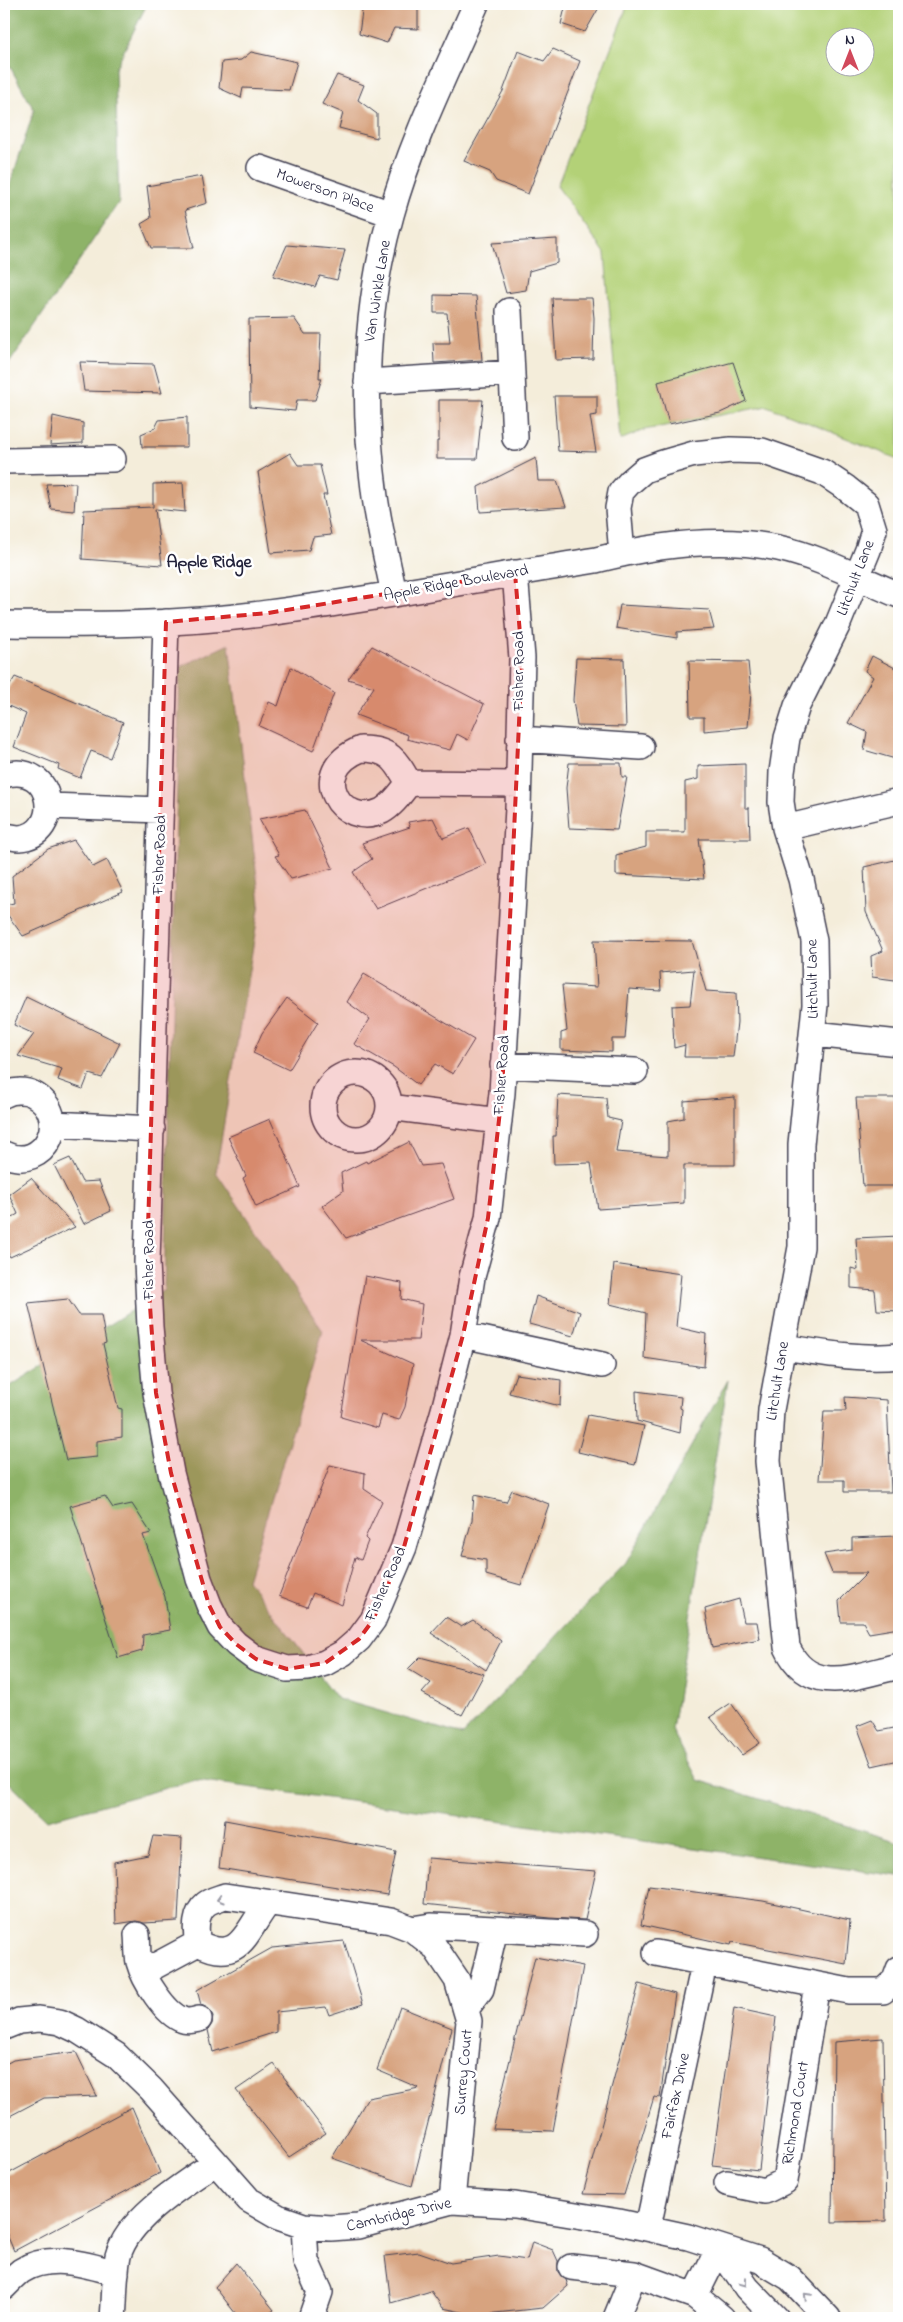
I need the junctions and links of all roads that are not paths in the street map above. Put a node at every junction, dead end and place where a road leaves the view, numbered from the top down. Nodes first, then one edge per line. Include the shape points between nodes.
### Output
1 (476, 4) edge
2 (260, 168) dead end
3 (391, 214) junction
4 (509, 311) dead end
5 (512, 373) junction
6 (367, 382) junction
7 (515, 438) dead end
8 (112, 459) dead end
9 (4, 461) edge
10 (622, 554) junction
11 (515, 573) junction
12 (857, 577) junction
13 (394, 594) junction
14 (899, 595) edge
15 (166, 622) junction
16 (4, 624) edge
17 (519, 739) junction
18 (641, 747) dead end
19 (4, 775) edge
20 (409, 783) dead end
21 (518, 784) junction
22 (899, 801) edge
23 (49, 806) junction
24 (161, 810) junction
25 (784, 828) junction
26 (4, 836) edge
27 (814, 1034) junction
28 (899, 1043) edge
29 (503, 1065) junction
30 (635, 1071) dead end
31 (4, 1095) edge
32 (389, 1107) dead end
33 (499, 1121) junction
34 (53, 1124) junction
35 (152, 1129) junction
36 (4, 1154) edge
37 (463, 1335) junction
38 (783, 1347) junction
39 (899, 1356) edge
40 (602, 1365) dead end
41 (899, 1666) edge
42 (268, 1903) junction
43 (412, 1929) junction
44 (495, 1929) junction
45 (137, 1934) dead end
46 (584, 1934) dead end
47 (198, 1943) junction
48 (656, 1953) dead end
49 (704, 1964) junction
50 (899, 1970) edge
51 (144, 1972) junction
52 (817, 1985) junction
53 (466, 2010) junction
54 (199, 2019) dead end
55 (4, 2027) edge
56 (214, 2163) junction
57 (727, 2183) dead end
58 (452, 2201) junction
59 (304, 2226) junction
60 (648, 2228) junction
61 (719, 2248) junction
62 (571, 2267) dead end
63 (116, 2273) junction
64 (634, 2274) junction
65 (4, 2288) edge
66 (696, 2296) junction
67 (113, 2318) edge
68 (312, 2318) edge
69 (616, 2318) edge
70 (722, 2318) edge
71 (776, 2318) edge
72 (828, 2318) edge

1 - 3 street, Van Winkle Lane via 408,163
2 - 3 street, Mowerson Place
3 - 6 street, Van Winkle Lane via 372,313
4 - 5 street
5 - 6 street
5 - 7 street
6 - 13 street, Van Winkle Lane via 374,490
8 - 9 street
10 - 11 street, Apple Ridge Boulevard
10 - 12 street, Apple Ridge Boulevard via 698,543 736,542 779,548
10 - 12 street, Litchult Lane via 618,508 621,492 644,470 694,454 762,451 822,472 866,504 874,530
11 - 13 street, Apple Ridge Boulevard
11 - 17 street, Fisher Road via 522,658
12 - 14 street, Apple Ridge Boulevard
12 - 25 street, Litchult Lane via 837,626 797,706 786,738 781,802
13 - 15 street, Apple Ridge Boulevard via 268,614
15 - 16 street, Apple Ridge Boulevard
15 - 24 street, Fisher Road
17 - 18 street
17 - 21 street, Fisher Road
19 - 23 street via 22,773 33,776 45,790
20 - 21 street
21 - 29 street, Fisher Road
22 - 25 street
23 - 24 street
23 - 26 street via 43,824 35,832 20,838
24 - 35 street, Fisher Road
25 - 27 street, Litchult Lane via 801,879 814,941
27 - 28 street
27 - 38 street, Litchult Lane via 806,1081 802,1144 801,1247
29 - 30 street
29 - 33 street, Fisher Road
31 - 34 street via 23,1091 40,1098 50,1111
32 - 33 street
33 - 37 street, Fisher Road via 488,1218 472,1277
34 - 35 street
34 - 36 street via 51,1136 41,1151 24,1159
35 - 37 street, Fisher Road via 147,1262 150,1327 156,1393 171,1473 209,1605 220,1627 256,1659 287,1669 325,1663 359,1639 373,1620 404,1547
37 - 40 street
38 - 39 street via 842,1356
38 - 41 street, Litchult Lane via 771,1410 768,1461 787,1647 793,1661 804,1672 817,1678 832,1680
42 - 43 street, Surrey Court via 391,1921
42 - 47 street via 243,1940 230,1950 212,1950
42 -> 47 street, Surrey Court via 226,1896 206,1903 198,1915
43 - 44 street via 431,1926
43 - 53 street, Surrey Court via 434,1946 457,1980
44 - 46 street
44 - 53 street via 481,1989
45 - 51 street via 139,1962
47 - 51 street
48 - 49 street
49 - 52 street
49 - 60 street, Fairfax Drive
50 - 52 street via 895,1980 883,1991 849,1991
51 - 54 street via 149,1984 174,2015 185,2021
52 - 57 street, Richmond Court via 785,2181 765,2191
53 - 58 street, Surrey Court via 469,2021
55 - 56 street, Cambridge Drive via 19,2021 39,2019 60,2022 116,2055 151,2089
56 - 59 street, Cambridge Drive via 249,2200 278,2217
56 - 63 street via 145,2215 119,2254
58 - 59 street, Cambridge Drive via 358,2226
58 - 60 street, Cambridge Drive via 515,2205
59 - 68 street via 306,2261 320,2292
60 - 61 street, Cambridge Drive
61 - 66 street
61 -> 71 street via 747,2288
72 -> 61 street, Cambridge Drive via 790,2278 760,2260
62 - 64 street
63 - 65 street via 80,2263 49,2262 22,2271
63 - 67 street
64 - 66 street
64 - 69 street
66 - 70 street

